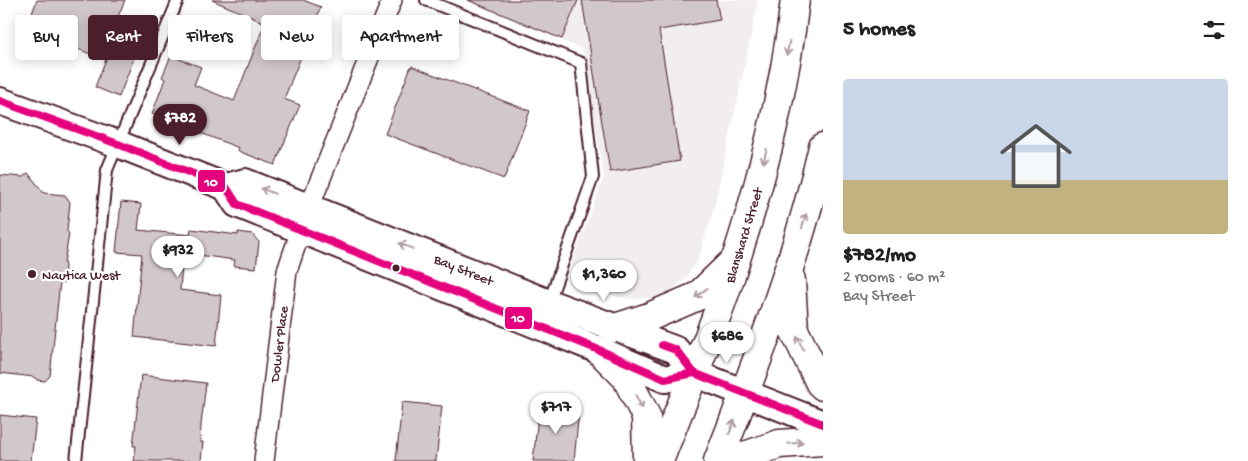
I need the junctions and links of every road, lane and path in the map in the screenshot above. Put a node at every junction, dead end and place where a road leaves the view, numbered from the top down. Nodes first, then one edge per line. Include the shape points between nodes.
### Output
1 (178, 0) edge
2 (392, 0) edge
3 (426, 0) edge
4 (795, 0) edge
5 (0, 101) edge
6 (118, 144) junction
7 (823, 147) edge
8 (305, 219) junction
9 (736, 260) junction
10 (790, 268) junction
11 (549, 303) junction
12 (615, 328) junction
13 (599, 350) junction
14 (694, 373) junction
15 (823, 386) edge
16 (745, 393) junction
17 (823, 424) edge
18 (823, 441) edge
19 (76, 461) edge
20 (264, 461) edge
21 (647, 461) edge
22 (659, 461) edge
23 (718, 461) edge
24 (739, 461) edge

1 - 6 lane
2 - 8 street, Dowler Place
3 - 11 lane via 581,63 594,177
4 -> 9 main road, Blanshard Street via 762,172
5 - 6 main road, Bay Street
6 - 8 main road, Bay Street via 226,187 237,204
6 - 19 lane via 106,170
10 -> 7 main road
11 -> 8 main road, Bay Street
8 - 13 main road, Bay Street
8 - 20 street, Dowler Place via 287,271
9 -> 12 main road via 698,296
9 - 14 main road, Blanshard Street
15 -> 10 main road via 794,330
10 - 16 main road
11 - 12 main road, Bay Street
12 - 14 main road, Bay Street via 676,350
13 - 14 main road, Bay Street via 665,379
13 -> 21 main road via 626,377 646,416
14 - 16 main road
14 - 22 main road, Blanshard Street
16 - 17 main road
23 -> 16 main road
24 -> 18 main road via 742,457 780,444

